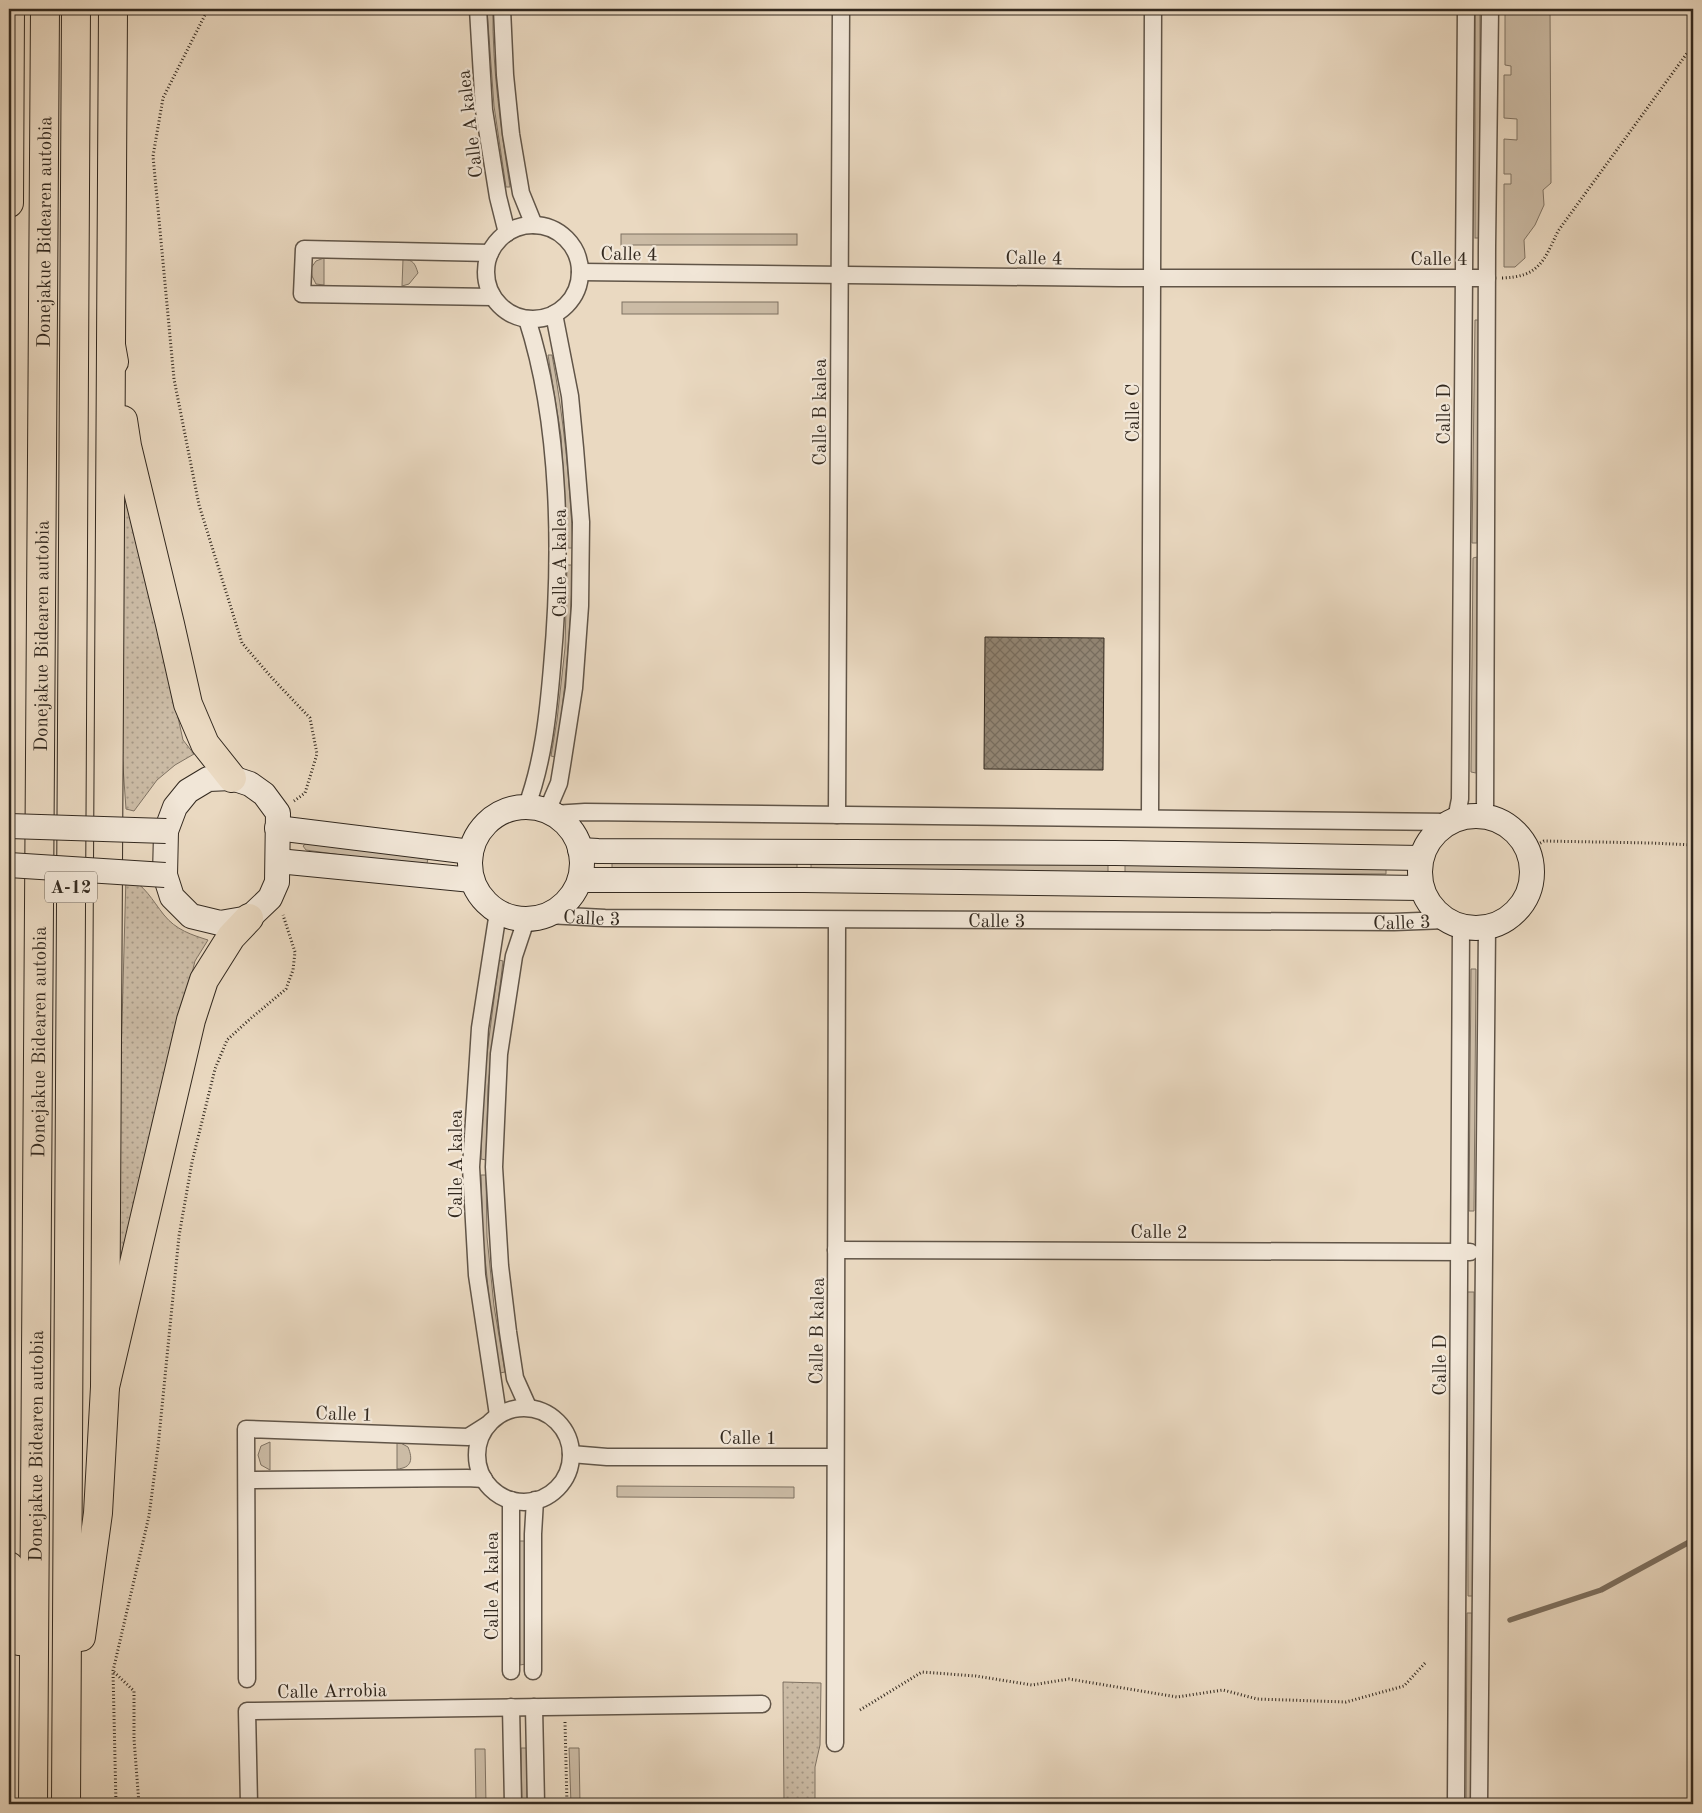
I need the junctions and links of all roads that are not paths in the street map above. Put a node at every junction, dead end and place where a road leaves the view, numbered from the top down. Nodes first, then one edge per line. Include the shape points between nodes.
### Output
1 (10, 9) edge
2 (45, 9) edge
3 (76, 9) edge
4 (113, 9) edge
5 (478, 9) edge
6 (502, 9) edge
7 (841, 9) edge
8 (1153, 9) edge
9 (1466, 9) edge
10 (1490, 9) edge
11 (9, 203) edge
12 (534, 225) junction
13 (507, 233) junction
14 (490, 253) junction
15 (580, 272) junction
16 (839, 275) junction
17 (1152, 278) junction
18 (1464, 278) junction
19 (1487, 278) junction
20 (493, 297) junction
21 (554, 314) junction
22 (527, 319) junction
23 (111, 344) junction
24 (232, 778) junction
25 (542, 811) junction
26 (837, 815) junction
27 (1485, 816) junction
28 (1150, 818) junction
29 (278, 821) junction
30 (1453, 821) junction
31 (9, 826) edge
32 (166, 831) junction
33 (580, 850) junction
34 (471, 852) junction
35 (1421, 858) junction
36 (278, 861) junction
37 (9, 865) edge
38 (165, 875) junction
39 (472, 880) junction
40 (580, 880) junction
41 (1422, 888) junction
42 (498, 912) junction
43 (536, 917) junction
44 (249, 918) junction
45 (837, 920) junction
46 (1454, 923) junction
47 (1487, 927) junction
48 (836, 1250) junction
49 (1460, 1252) junction
50 (1482, 1252) junction
51 (105, 1387) junction
52 (528, 1408) junction
53 (493, 1420) junction
54 (571, 1454) junction
55 (834, 1457) junction
56 (484, 1479) junction
57 (246, 1480) junction
58 (510, 1500) junction
59 (535, 1500) junction
60 (9, 1566) edge
61 (511, 1671) dead end
62 (533, 1671) dead end
63 (247, 1679) dead end
64 (762, 1704) dead end
65 (511, 1707) junction
66 (534, 1707) junction
67 (835, 1743) dead end
68 (66, 1765) junction
69 (18, 1804) edge
70 (32, 1804) edge
71 (66, 1804) edge
72 (249, 1804) edge
73 (514, 1804) edge
74 (536, 1804) edge
75 (1456, 1804) edge
76 (1478, 1804) edge

1 - 11 highway
2 - 70 highway, Donejakue Bidearen autobia / A-12
3 - 68 highway, Donejakue Bidearen autobia / A-12
4 - 23 highway
5 - 13 street, Calle A kalea via 484,110
6 - 12 street via 511,134 521,193
7 - 16 street, Calle B kalea
8 - 17 street, Calle C
9 - 18 street, Calle D
10 - 19 street
12 - 13 street
12 - 15 street via 561,234 571,244
13 - 14 street
14 - 20 street via 487,283
14 - 20 street via 304,249 302,294
15 - 16 street, Calle 4
15 - 21 street via 573,297
16 - 17 street, Calle 4
16 - 26 street, Calle B kalea
17 - 18 street, Calle 4
17 - 28 street, Calle C
18 - 19 street, Calle 4
18 - 30 street, Calle D via 1460,799
19 - 27 street
20 - 22 street via 502,308
21 - 22 street
21 - 25 street, Calle A kalea via 570,396 575,448 581,522 580,606 574,688 559,783
22 - 25 street, Calle A kalea via 538,352 556,487 557,612 546,727 533,788
23 - 24 highway via 127,446 188,704 205,744
23 - 51 highway
24 - 29 street via 250,784 264,794
24 - 32 street via 208,779 188,791 175,807
25 - 26 street
25 - 33 street via 565,823
25 - 34 street via 515,808 499,814 476,837
26 - 28 street
27 - 30 street
27 - 47 street via 1511,828 1528,850 1532,866 1526,898 1516,912
28 - 30 street
29 - 34 street
29 - 36 street
30 - 35 street via 1437,831
31 - 32 street, bridge
32 - 38 street
33 - 35 street
33 - 40 street
34 - 39 street
35 - 41 street
36 - 39 street
36 - 44 street via 277,882 270,898
37 - 38 street, bridge
38 - 44 street via 172,897 191,916 220,923
39 - 42 street via 482,898
40 - 41 street, Calle 3
40 - 43 street via 561,907
41 - 46 street via 1435,911
42 - 43 street via 511,918
42 - 53 street, Calle A kalea via 480,1028 471,1167 477,1275
43 - 45 street, Calle 3
43 - 52 street, Calle A kalea via 514,956 499,1054 494,1167 508,1332 515,1378
44 - 51 highway via 231,937 204,980 191,1020
45 - 46 street, Calle 3
45 - 48 street, Calle B kalea
46 - 47 street via 1474,928
46 - 49 street, Calle D
47 - 50 street
48 - 49 street, Calle 2
48 - 55 street, Calle B kalea
49 - 50 street, Calle 2
49 - 75 street, Calle D
50 - 76 street
51 - 68 highway via 98,1513
52 - 53 street via 512,1409
52 - 54 street via 554,1418 569,1440
53 - 56 street via 480,1438 477,1451 478,1466
53 - 57 street, Calle 1 via 468,1437 246,1429
54 - 55 street, Calle 1 via 607,1457
54 - 59 street via 569,1470 561,1483 550,1494
55 - 67 street, Calle B kalea
56 - 57 street
56 - 58 street via 495,1492
57 - 63 street, Calle 1
58 - 59 street
58 - 61 street, Calle A kalea
59 - 62 street
60 - 69 highway via 18,1636
64 - 66 street, Calle Arrobia
65 - 66 street, Calle Arrobia
65 - 72 street, Calle Arrobia via 247,1711
65 - 73 street
66 - 74 street
68 - 71 highway, Donejakue Bidearen autobia / A-12

